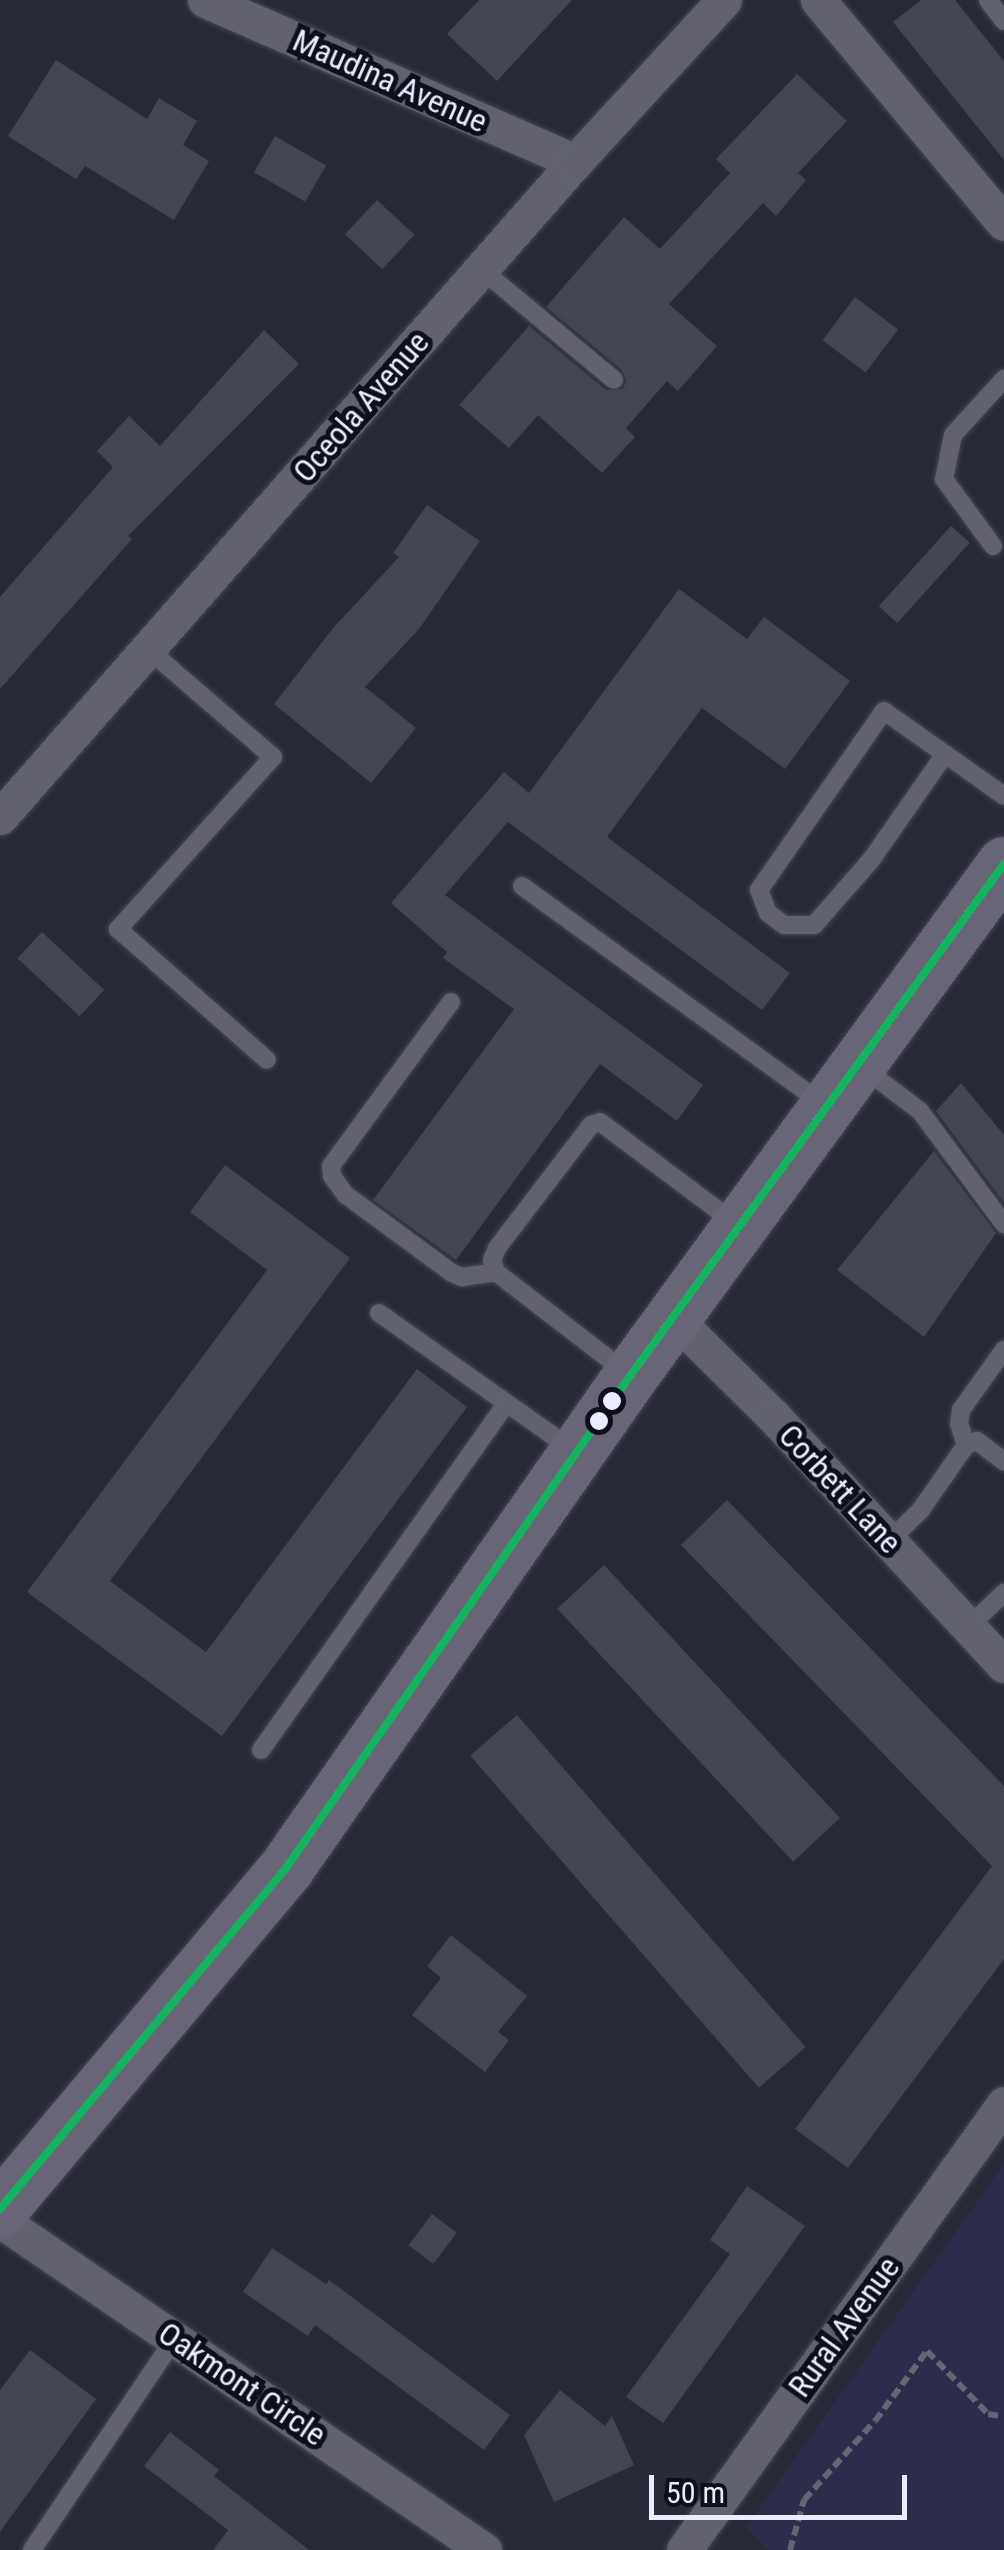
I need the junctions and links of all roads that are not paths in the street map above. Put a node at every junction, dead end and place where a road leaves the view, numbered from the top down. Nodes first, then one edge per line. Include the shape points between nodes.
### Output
1 (205, 0) edge
2 (724, 0) edge
3 (818, 0) edge
4 (988, 0) edge
5 (1004, 20) edge
6 (575, 162) junction
7 (1003, 218) edge
8 (481, 269) junction
9 (1004, 379) edge
10 (614, 380) dead end
11 (993, 546) dead end
12 (148, 650) junction
13 (945, 754) junction
14 (1004, 796) edge
15 (0, 817) edge
16 (1004, 864) edge
17 (522, 886) dead end
18 (451, 1002) dead end
19 (267, 1060) dead end
20 (842, 1085) junction
21 (1004, 1224) edge
22 (739, 1226) junction
23 (496, 1272) junction
24 (379, 1313) dead end
25 (673, 1317) junction
26 (1004, 1350) edge
27 (630, 1376) junction
28 (507, 1404) junction
29 (966, 1445) junction
30 (576, 1452) junction
31 (1004, 1461) edge
32 (889, 1541) junction
33 (1004, 1593) edge
34 (968, 1627) junction
35 (1004, 1665) edge
36 (261, 1750) dead end
37 (1004, 2104) edge
38 (0, 2209) edge
39 (0, 2220) edge
40 (175, 2338) junction
41 (32, 2550) edge
42 (484, 2550) edge
43 (684, 2550) edge

1 - 6 street, Maudina Avenue
2 - 6 street, Oceola Avenue
3 - 7 street
4 - 5 lane
6 - 8 street, Oceola Avenue
8 - 10 lane
8 - 12 street, Oceola Avenue
9 - 11 lane via 952,435 944,479
12 - 15 street, Oceola Avenue
12 - 19 lane via 273,758 118,929
13 - 13 lane via 884,711 759,890 768,913 784,925 814,925 871,860
13 - 14 lane
16 - 20 main road
17 - 20 lane
18 - 23 lane via 331,1166 332,1176 346,1195 452,1273
20 - 21 lane via 920,1111
20 - 22 main road
22 - 23 lane via 600,1122 591,1125 497,1248
22 - 25 main road
23 - 27 lane
24 - 28 lane
25 - 27 main road
25 - 32 street, Corbett Lane
26 - 29 lane via 961,1410
27 - 30 main road
28 - 30 lane
28 - 36 lane
29 - 31 lane via 976,1442
29 - 32 lane via 920,1511
30 - 38 main road via 286,1868
32 - 34 street, Corbett Lane
33 - 34 lane
34 - 35 street, Corbett Lane
37 - 43 street, Rural Avenue
39 - 40 street, Oakmont Circle
40 - 41 lane
40 - 42 street, Oakmont Circle

